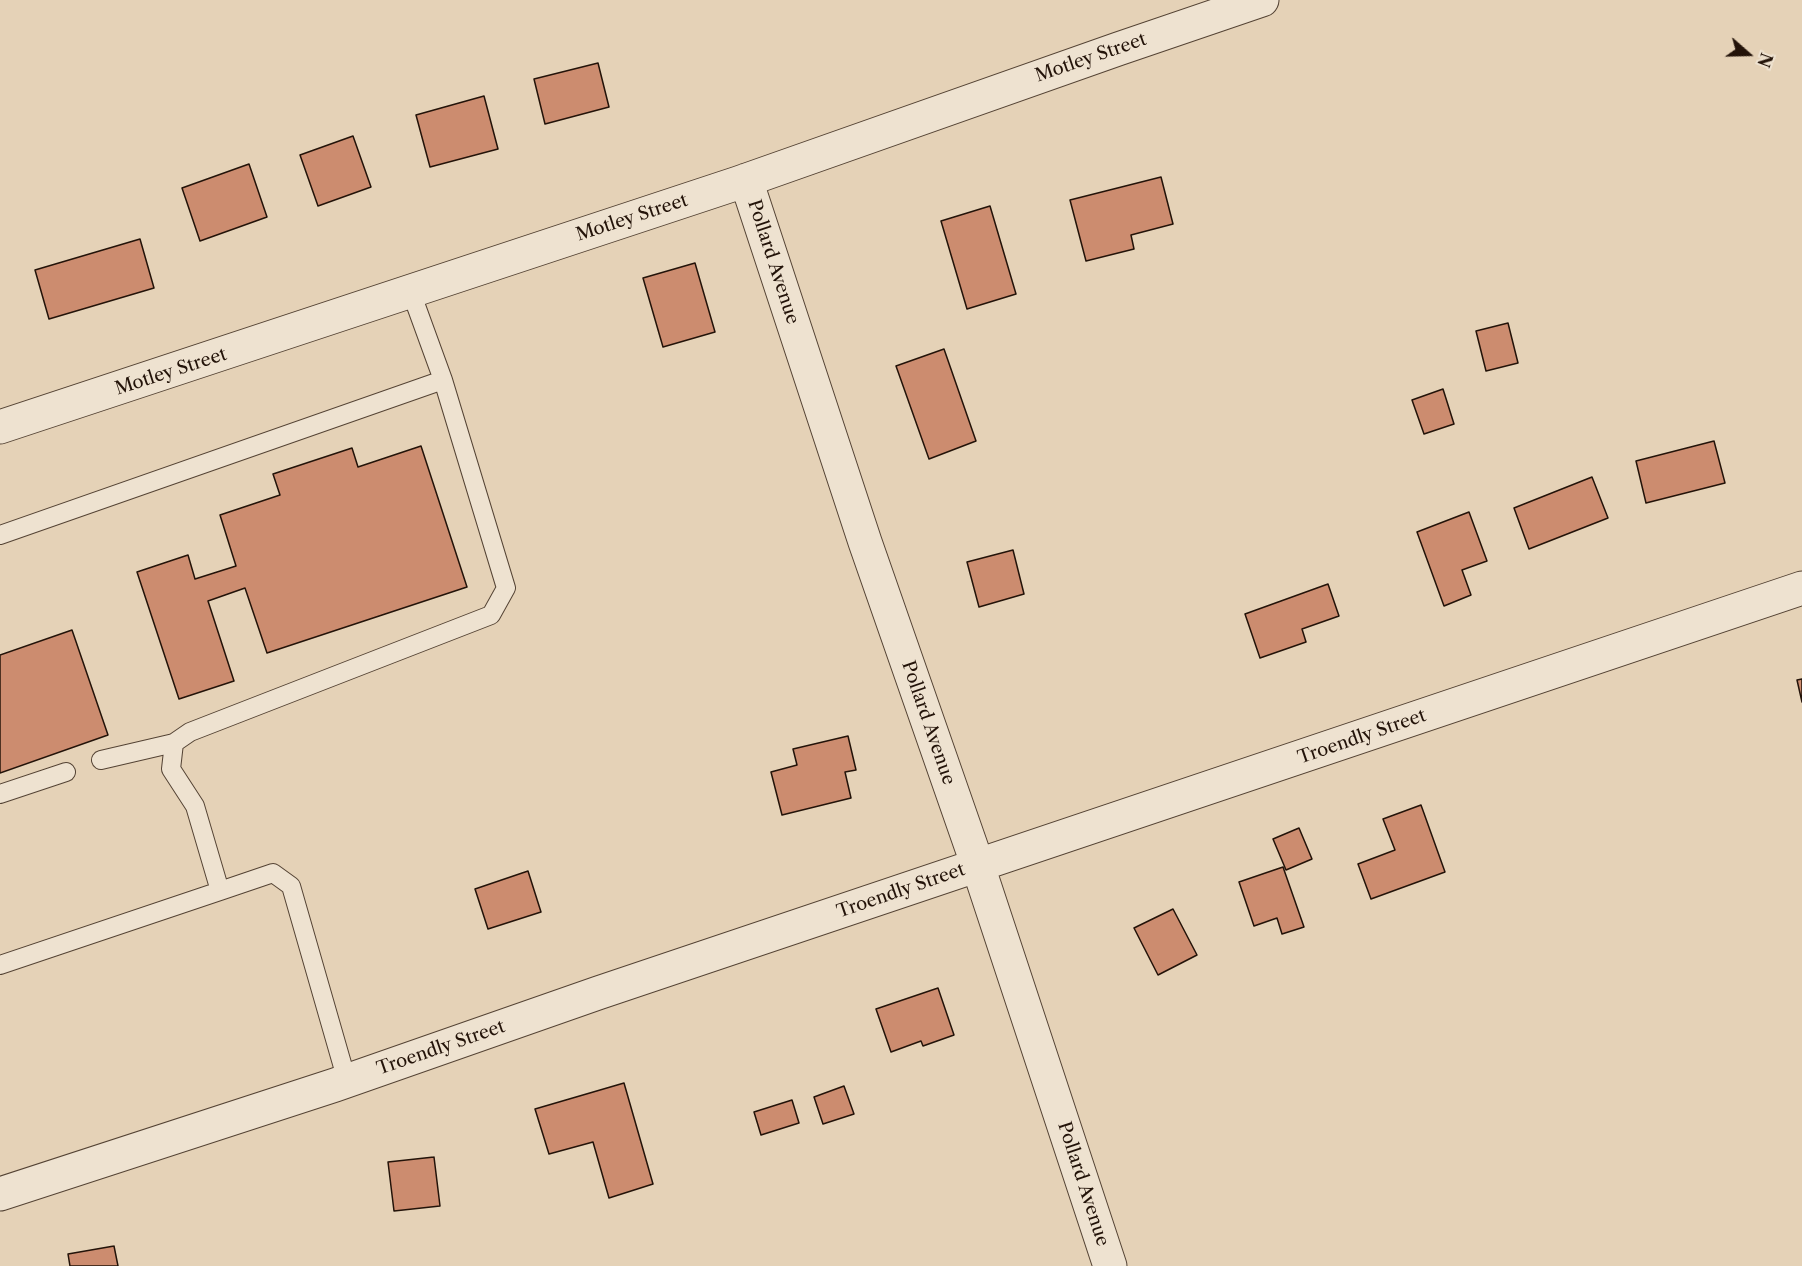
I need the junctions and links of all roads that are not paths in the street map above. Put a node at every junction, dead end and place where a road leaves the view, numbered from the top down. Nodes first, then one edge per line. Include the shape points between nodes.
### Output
1 (1262, 0) edge
2 (746, 180) junction
3 (411, 292) junction
4 (443, 380) junction
5 (0, 428) edge
6 (0, 535) edge
7 (1802, 588) edge
8 (174, 743) junction
9 (101, 760) dead end
10 (66, 772) dead end
11 (0, 794) edge
12 (978, 866) junction
13 (220, 891) junction
14 (0, 965) edge
15 (347, 1081) junction
16 (0, 1194) edge
17 (1110, 1266) edge

1 - 2 street, Motley Street
2 - 3 street, Motley Street
2 - 12 street, Pollard Avenue via 865,542
3 - 4 lane
3 - 5 street, Motley Street
4 - 6 lane
4 - 8 lane via 506,588 491,615 190,732
7 - 12 street, Troendly Street
8 - 9 lane
8 - 13 lane via 171,769 195,806
10 - 11 lane
12 - 15 street, Troendly Street
12 - 17 street, Pollard Avenue
13 - 14 lane
13 - 15 lane via 273,873 291,886
15 - 16 street, Troendly Street

